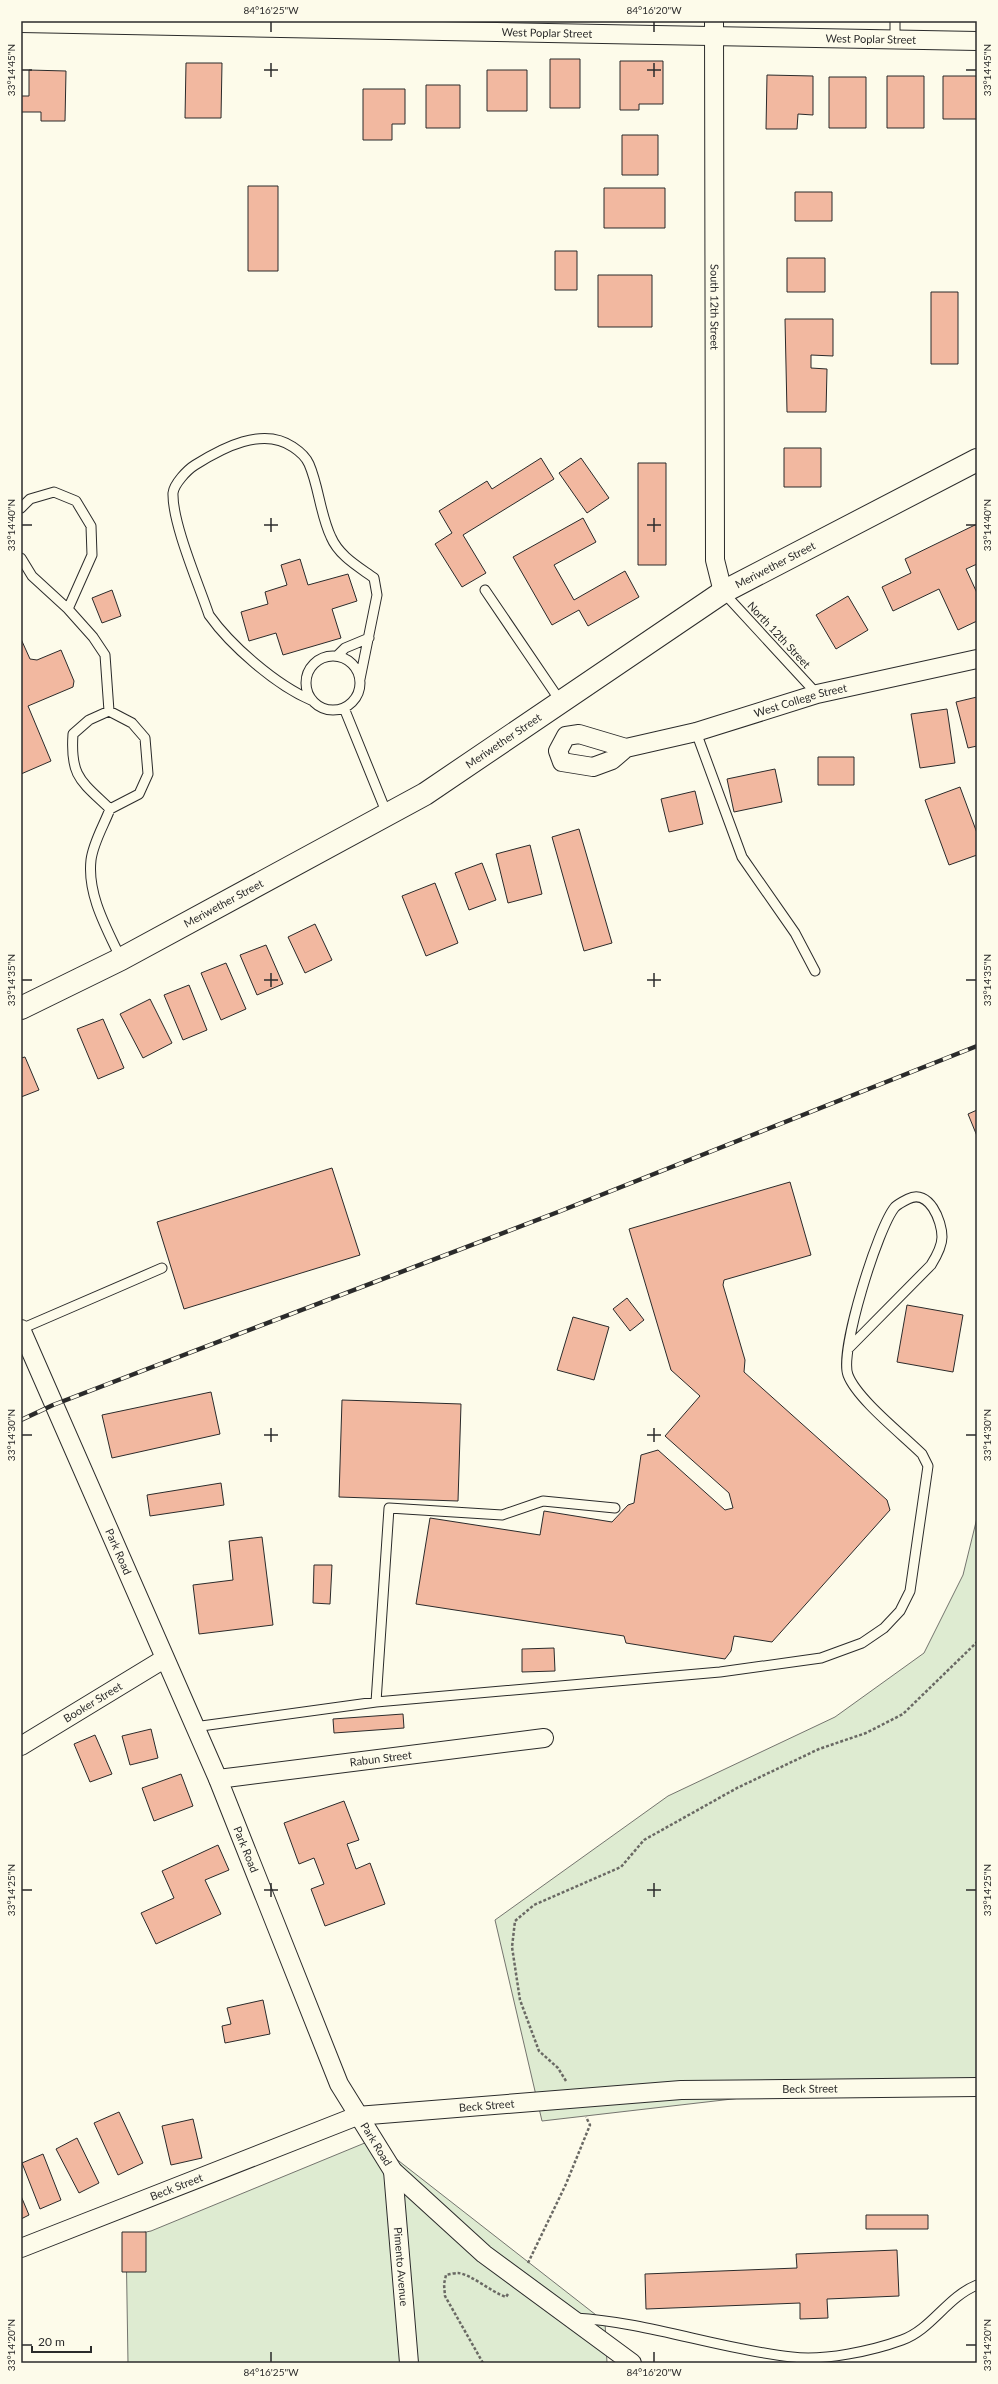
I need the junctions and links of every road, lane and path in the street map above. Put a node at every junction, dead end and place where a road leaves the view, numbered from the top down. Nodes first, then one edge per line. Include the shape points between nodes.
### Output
1 (895, 21) edge
2 (21, 23) edge
3 (288, 24) edge
4 (551, 27) edge
5 (713, 28) edge
6 (895, 39) junction
7 (977, 41) edge
8 (977, 460) edge
9 (21, 508) edge
10 (21, 558) edge
11 (485, 590) dead end
12 (723, 592) junction
13 (68, 609) junction
14 (369, 638) junction
15 (337, 656) junction
16 (977, 659) edge
17 (360, 679) junction
18 (817, 694) junction
19 (311, 700) junction
20 (561, 702) junction
21 (344, 708) junction
22 (109, 711) junction
23 (696, 732) junction
24 (626, 748) dead end
25 (110, 809) junction
26 (387, 814) junction
27 (121, 959) junction
28 (815, 972) dead end
29 (21, 1008) edge
30 (162, 1268) dead end
31 (21, 1329) edge
32 (848, 1349) junction
33 (615, 1508) dead end
34 (977, 1642) edge
35 (164, 1659) junction
36 (376, 1702) junction
37 (194, 1727) junction
38 (544, 1738) dead end
39 (21, 1746) edge
40 (218, 1780) junction
41 (977, 2087) edge
42 (577, 2098) junction
43 (357, 2116) junction
44 (393, 2171) junction
45 (21, 2248) edge
46 (520, 2280) junction
47 (977, 2285) edge
48 (570, 2318) junction
49 (409, 2363) edge
50 (483, 2363) edge
51 (632, 2363) edge

1 - 6 lane
2 - 3 street, West Poplar Street
3 - 4 street, West Poplar Street
4 - 5 street, West Poplar Street
5 - 6 street, West Poplar Street
5 - 12 street, South 12th Street via 715,560
6 - 7 street, West Poplar Street
8 - 12 street, Meriwether Street
9 - 13 lane via 30,499 54,492 76,501 91,526 92,555
10 - 13 lane via 32,576
11 - 20 lane
12 - 18 lane, North 12th Street
12 - 20 street, Meriwether Street
13 - 22 lane via 105,655
14 - 15 lane via 345,648
14 - 17 lane
14 - 19 lane via 377,595 374,578 345,557 331,538 309,464 300,452 277,439 262,437 220,450 192,466 173,492 175,514 209,615 217,627 275,680
15 - 17 lane via 352,664
15 - 19 lane via 319,660 307,673 307,692
16 - 18 street, West College Street
17 - 21 lane via 357,696
18 - 23 street, West College Street
19 - 21 lane via 327,710
20 - 26 street, Meriwether Street via 425,794
21 - 26 lane
22 - 25 lane via 89,720 73,734 71,758 80,779
22 - 25 lane via 132,723 145,738 148,774 139,794
23 - 24 street, West College Street
23 - 28 lane via 742,857 795,933
25 - 27 lane via 91,859 91,878 98,909
26 - 27 street, Meriwether Street
27 - 29 street, Meriwether Street
30 - 31 lane
31 - 35 street, Park Road
32 - 32 lane via 864,1280 880,1234 895,1207 910,1198 924,1199 933,1206 940,1222 942,1238 938,1254 931,1265
32 - 36 lane via 848,1374 857,1391 922,1454 928,1466 910,1591 900,1611 884,1628 862,1643 821,1658 720,1672
33 - 36 lane via 543,1501 502,1515 389,1508
34 - 42 path via 903,1714 866,1733 819,1749 737,1788 644,1840 622,1867 534,1905 516,1921 512,1947 520,2000 539,2051 558,2068
35 - 37 street, Park Road
35 - 39 street, Booker Street
36 - 37 lane
37 - 40 street, Park Road
38 - 40 street, Rabun Street
40 - 43 street, Park Road via 339,2084
41 - 42 street, Beck Street via 681,2090
42 - 43 street, Beck Street
42 - 46 path via 590,2126 566,2184
43 - 44 street, Park Road
43 - 45 street, Beck Street
44 - 46 street, Park Road via 484,2254
44 - 49 street, Pimento Avenue
46 - 48 street, Park Road
46 - 50 path via 506,2298 492,2293 472,2278 458,2273 446,2275 445,2296
47 - 48 lane via 952,2300 904,2340 874,2349 830,2356 793,2357 673,2335 613,2320
48 - 51 street, Park Road

